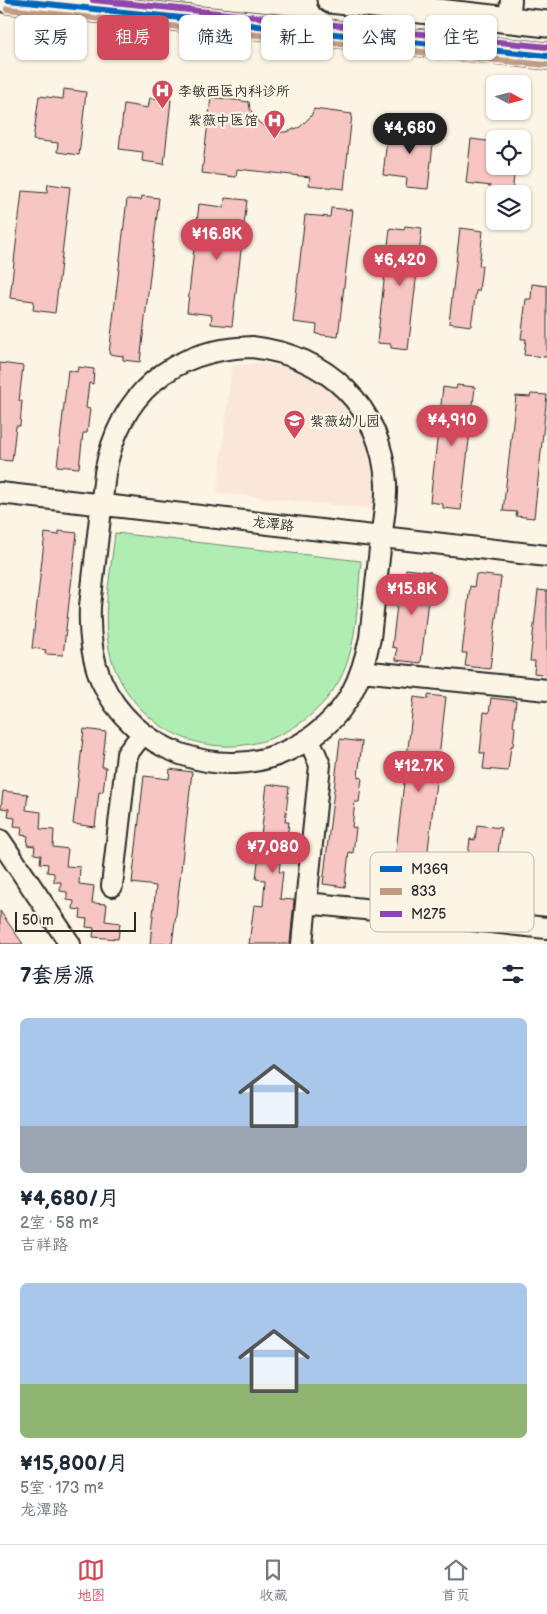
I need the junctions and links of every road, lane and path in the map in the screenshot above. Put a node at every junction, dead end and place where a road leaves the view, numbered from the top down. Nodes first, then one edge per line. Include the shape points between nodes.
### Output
1 (8, 0) edge
2 (330, 0) edge
3 (510, 10) edge
4 (547, 24) edge
5 (547, 56) edge
6 (0, 493) edge
7 (102, 505) junction
8 (381, 537) junction
9 (547, 556) edge
10 (361, 671) junction
11 (547, 690) edge
12 (143, 733) junction
13 (308, 739) junction
14 (0, 840) edge
15 (112, 886) dead end
16 (306, 903) junction
17 (370, 910) edge
18 (534, 927) edge
19 (547, 928) edge
20 (70, 944) edge
21 (302, 944) edge

1 - 5 main road
2 - 3 main road
3 - 4 main road
6 - 7 street, 龙潭路
7 - 8 street, 龙潭路
7 - 8 street via 115,435 123,418 147,387 178,364 195,356 232,348 261,348 289,354 324,371 364,412 373,429 384,466
7 - 12 street via 90,606 91,644 102,681 111,698 122,714
8 - 9 street, 龙潭路
8 - 10 street via 370,638
10 - 11 street
10 - 13 street via 341,709
12 - 13 street via 186,756 223,763 261,760
12 - 15 street via 127,754
13 - 16 street via 320,765
14 - 20 street
16 - 17 street
16 - 21 street
18 - 19 street

